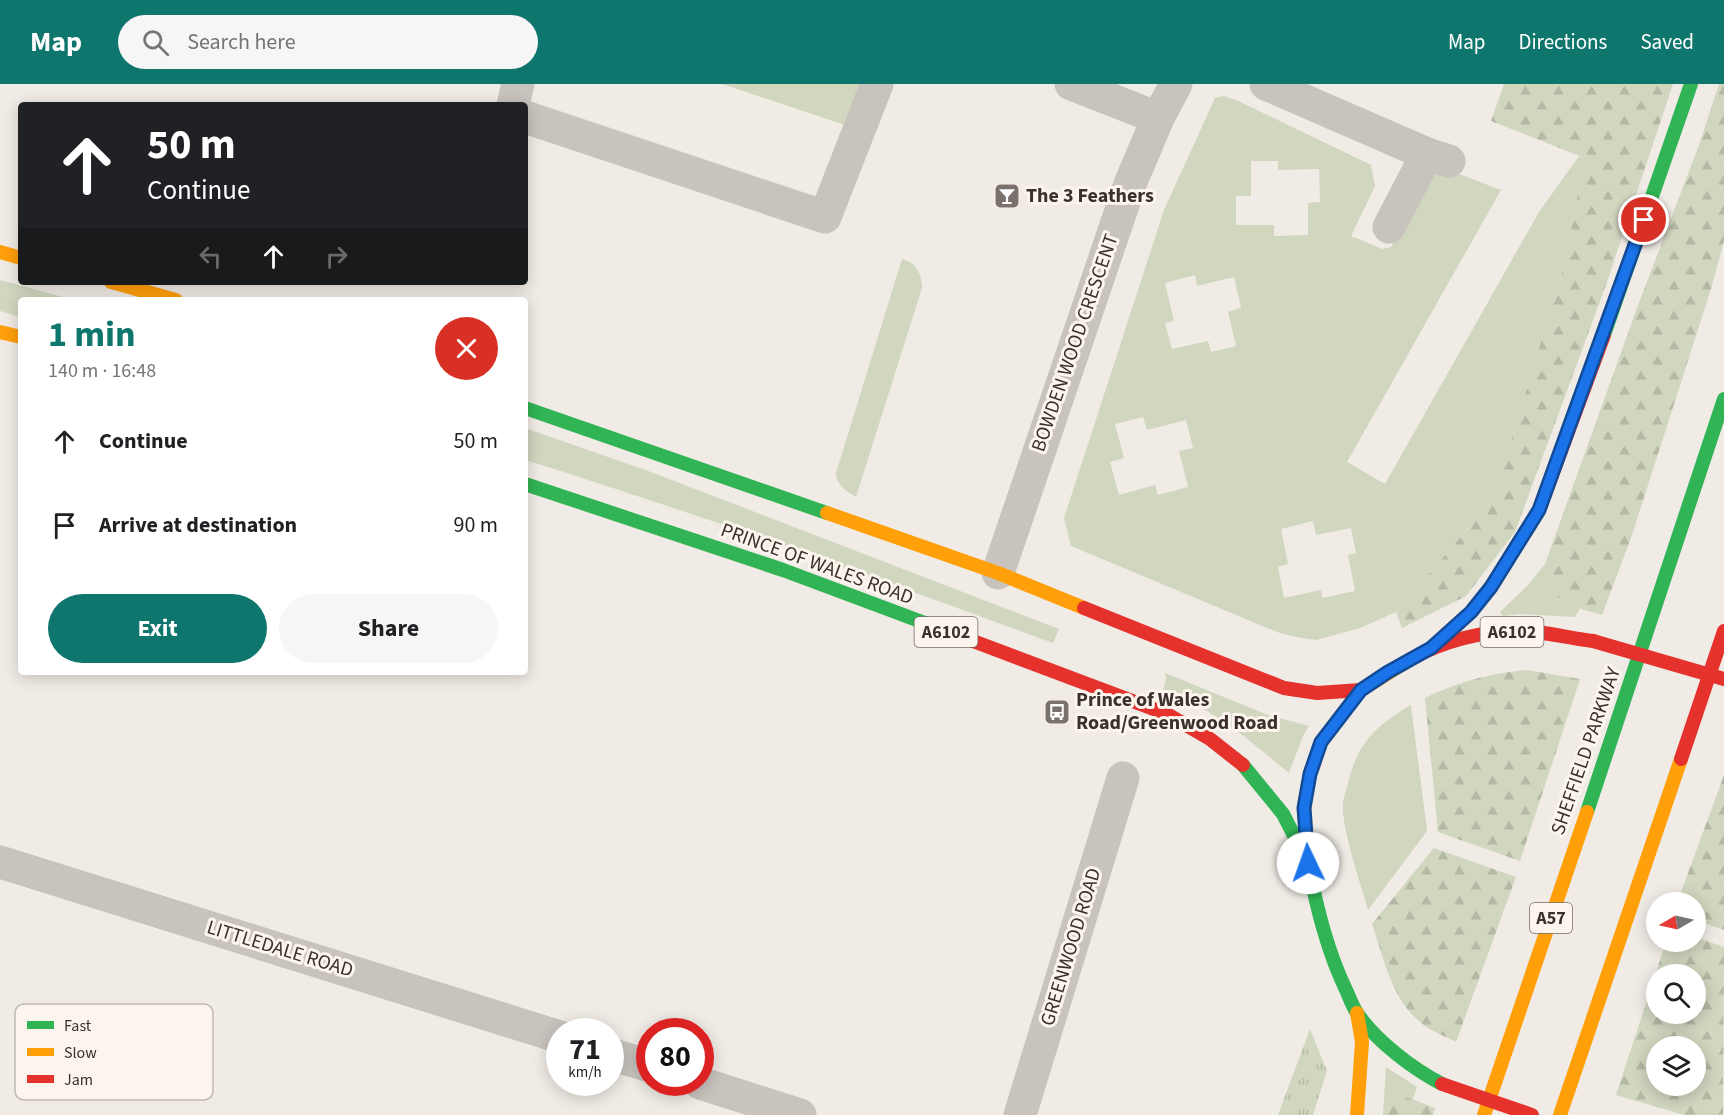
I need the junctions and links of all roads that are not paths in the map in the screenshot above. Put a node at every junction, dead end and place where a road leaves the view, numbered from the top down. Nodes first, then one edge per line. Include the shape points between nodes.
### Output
1 (518, 84) edge
2 (877, 84) edge
3 (1071, 84) edge
4 (1176, 84) edge
5 (1266, 84) edge
6 (1691, 84) edge
7 (514, 102) edge
8 (528, 118) edge
9 (1158, 118) junction
10 (1389, 227) dead end
11 (0, 252) edge
12 (18, 257) edge
13 (122, 285) edge
14 (166, 297) edge
15 (0, 332) edge
16 (18, 336) edge
17 (1724, 399) edge
18 (528, 409) edge
19 (528, 485) edge
20 (998, 573) junction
21 (1724, 631) edge
22 (1431, 648) junction
23 (1724, 679) edge
24 (1361, 690) junction
25 (1123, 778) dead end
26 (0, 862) edge
27 (1308, 863) junction
28 (1357, 1013) junction
29 (546, 1032) edge
30 (714, 1087) edge
31 (800, 1115) edge
32 (1020, 1115) edge
33 (1356, 1115) edge
34 (1484, 1115) edge
35 (1532, 1115) edge
36 (1560, 1115) edge

1 - 7 street
2 - 8 street via 825,217
3 - 9 street
4 - 9 street, BOWDEN WOOD CRESCENT
5 - 10 street via 1438,158
6 - 22 highway via 1539,510 1491,587 1471,612
9 - 20 street, BOWDEN WOOD CRESCENT via 1123,206
11 - 12 highway
13 - 14 highway
15 - 16 highway
17 - 34 highway, SHEFFIELD PARKWAY / A57
18 - 20 highway, A6102
19 - 27 highway, PRINCE OF WALES ROAD / A6102 via 783,570 1167,714 1210,739 1246,768 1283,814
20 - 24 highway, A6102 via 1284,688 1317,693
21 - 36 highway
22 - 23 highway, A6102, bridge via 1483,634 1520,631 1593,641
22 - 24 highway, A6102
24 - 27 highway, A6102 via 1321,742 1310,774 1304,808
25 - 32 street, GREENWOOD ROAD
26 - 29 street, LITTLEDALE ROAD
27 - 28 highway, A6102 via 1319,919
28 - 33 highway via 1362,1041
28 - 35 highway, A6102, bridge via 1419,1072 1442,1084
30 - 31 street

